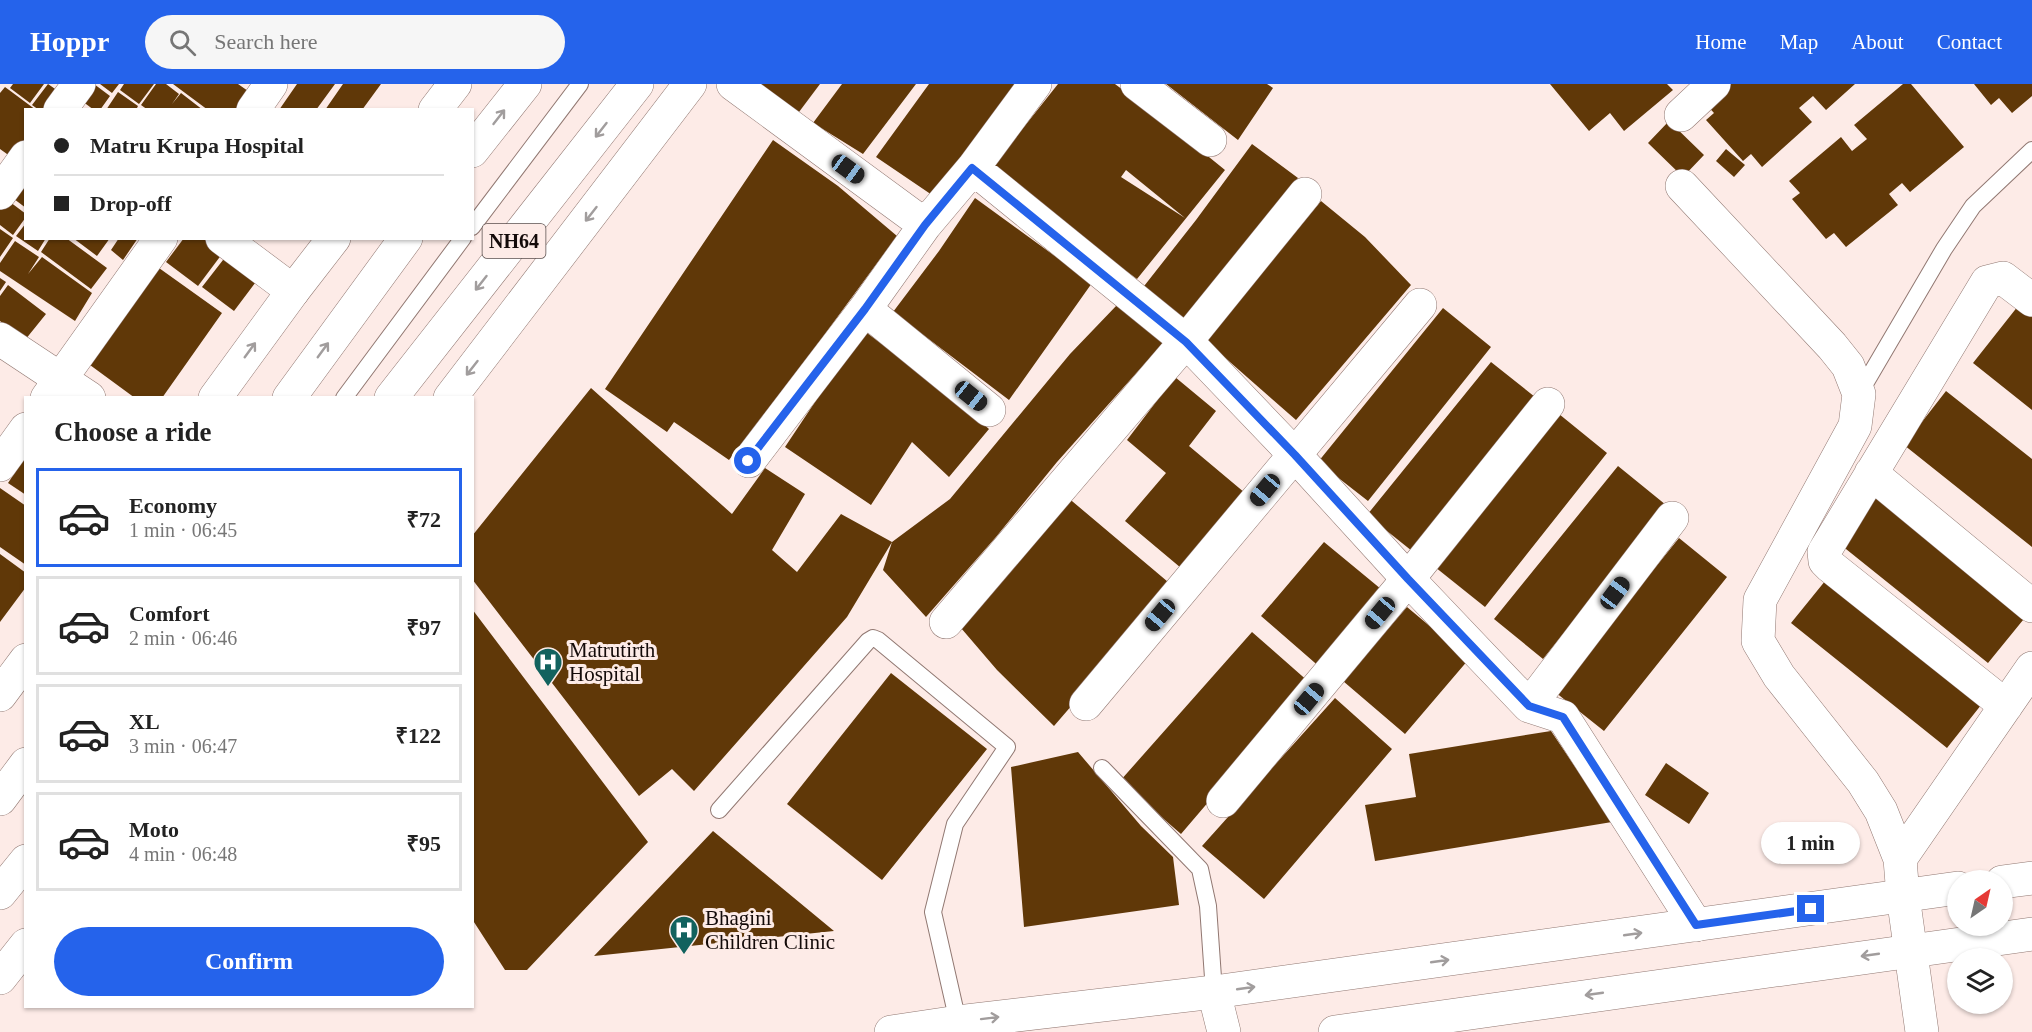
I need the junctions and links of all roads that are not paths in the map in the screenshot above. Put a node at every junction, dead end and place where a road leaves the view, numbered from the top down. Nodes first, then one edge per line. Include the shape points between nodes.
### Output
1 (79, 84) edge
2 (271, 84) edge
3 (455, 84) edge
4 (525, 84) edge
5 (580, 84) edge
6 (638, 84) edge
7 (690, 84) edge
8 (733, 84) edge
9 (1035, 84) edge
10 (1137, 84) edge
11 (1714, 84) edge
12 (61, 108) edge
13 (254, 108) edge
14 (437, 108) edge
15 (1681, 115) dead end
16 (1209, 140) dead end
17 (474, 148) edge
18 (2032, 150) edge
19 (24, 160) edge
20 (972, 168) junction
21 (1682, 186) dead end
22 (0, 193) edge
23 (1305, 194) dead end
24 (474, 223) edge
25 (925, 225) junction
26 (160, 240) edge
27 (225, 240) edge
28 (332, 240) edge
29 (405, 240) edge
30 (462, 240) edge
31 (293, 291) junction
32 (2032, 300) edge
33 (1420, 305) dead end
34 (865, 309) junction
35 (0, 339) edge
36 (1186, 342) junction
37 (54, 388) edge
38 (1859, 394) junction
39 (82, 396) edge
40 (216, 396) edge
41 (290, 396) edge
42 (346, 396) edge
43 (394, 396) edge
44 (452, 396) edge
45 (1548, 404) dead end
46 (989, 410) dead end
47 (24, 432) edge
48 (1295, 455) junction
49 (748, 461) dead end
50 (0, 465) edge
51 (1871, 474) junction
52 (1672, 518) dead end
53 (1408, 579) junction
54 (2032, 606) edge
55 (946, 622) dead end
56 (24, 663) edge
57 (2032, 668) edge
58 (0, 695) edge
59 (1086, 704) dead end
60 (1529, 706) junction
61 (2006, 706) junction
62 (24, 767) edge
63 (1102, 768) dead end
64 (0, 799) edge
65 (1223, 801) dead end
66 (719, 810) dead end
67 (1900, 859) junction
68 (24, 863) edge
69 (2032, 878) edge
70 (2013, 881) edge
71 (1947, 890) edge
72 (0, 893) edge
73 (1903, 896) junction
74 (1696, 925) junction
75 (2032, 934) edge
76 (24, 948) edge
77 (1911, 950) junction
78 (0, 978) edge
79 (1214, 992) junction
80 (958, 1022) junction
81 (1436, 1024) edge
82 (891, 1032) edge
83 (1224, 1032) edge
84 (1335, 1032) edge
85 (1922, 1032) edge

1 - 12 main road
2 - 13 main road
3 - 14 main road
17 -> 4 main road
5 - 24 lane
6 -> 43 main road, NH64
7 -> 44 main road
8 - 25 main road
9 - 20 main road
10 - 16 main road
11 - 15 main road
18 - 38 lane via 1973,206
19 - 22 main road
20 - 25 main road
20 - 36 main road
21 - 38 main road via 1832,346 1848,366
23 - 36 main road
25 - 34 main road
26 - 37 main road
27 - 31 main road
28 - 31 main road
41 -> 29 main road
30 - 42 lane
40 -> 31 main road
32 - 51 main road via 2003,278 1987,282
33 - 48 main road
34 - 46 main road
34 - 49 main road
35 - 37 main road
36 - 48 main road
36 - 55 main road
37 - 39 main road
38 - 67 main road via 1855,426 1760,600 1758,641 1779,676 1863,782 1881,812
45 - 53 main road
47 - 50 main road
48 - 53 main road
48 - 59 main road
51 - 54 main road
51 - 61 main road via 1824,552 1826,561
52 - 60 main road
53 - 60 main road
53 - 65 main road
56 - 58 main road
57 - 61 main road
60 - 74 main road via 1563,717
61 - 67 main road
62 - 64 main road
63 - 79 lane via 1200,869 1208,906
66 - 80 lane via 873,638 1007,747 955,824 933,912
67 - 73 main road
68 - 72 main road
69 - 70 main road
71 - 73 main road
73 - 74 main road
73 - 77 main road
79 -> 74 main road
75 - 77 main road
76 - 78 main road
77 -> 81 main road
77 - 85 main road
80 -> 79 main road
79 - 83 main road
80 - 82 main road
81 - 84 main road

